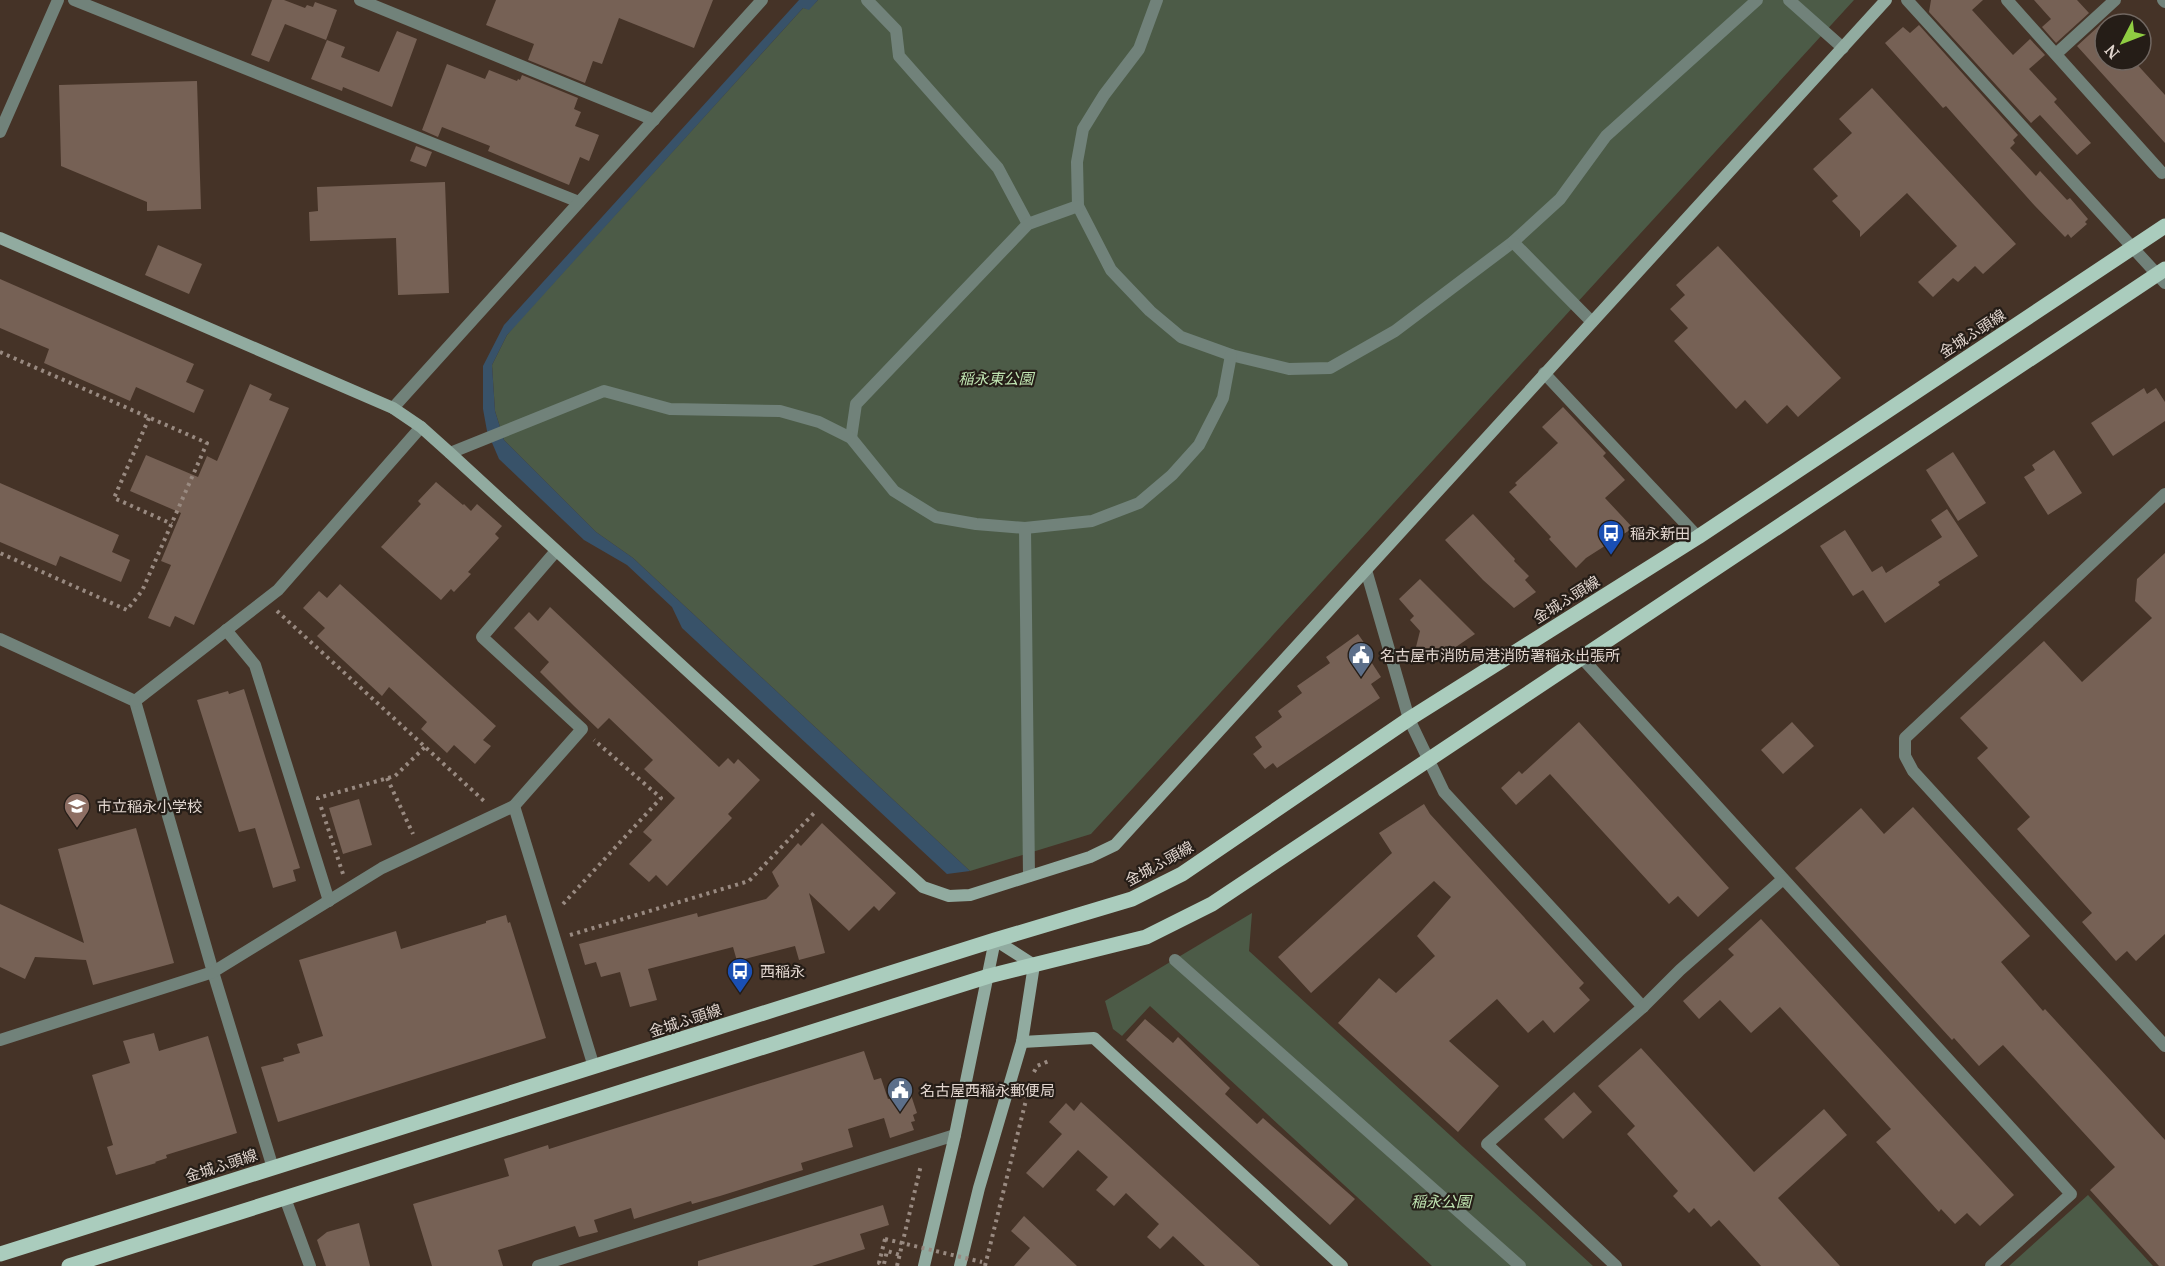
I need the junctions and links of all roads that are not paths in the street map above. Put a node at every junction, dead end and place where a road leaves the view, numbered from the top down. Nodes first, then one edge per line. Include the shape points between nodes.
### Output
1 (58, 0) edge
2 (74, 0) edge
3 (360, 0) edge
4 (762, 0) edge
5 (867, 0) edge
6 (1158, 0) edge
7 (1757, 0) edge
8 (1789, 0) edge
9 (1886, 0) edge
10 (1907, 0) edge
11 (2007, 0) edge
12 (2115, 0) edge
13 (1843, 48) junction
14 (2056, 54) junction
15 (654, 120) junction
16 (0, 132) edge
17 (2162, 173) dead end
18 (579, 202) junction
19 (1078, 206) junction
20 (1028, 224) junction
21 (2165, 226) edge
22 (0, 238) edge
23 (1513, 242) junction
24 (2133, 248) junction
25 (2162, 275) edge
26 (1592, 322) junction
27 (1231, 355) junction
28 (1544, 374) junction
29 (393, 408) junction
30 (421, 428) junction
31 (851, 438) junction
32 (450, 453) junction
33 (2165, 494) edge
34 (1025, 528) junction
35 (1698, 537) junction
36 (556, 551) junction
37 (1366, 570) junction
38 (226, 630) junction
39 (0, 639) edge
40 (1581, 657) junction
41 (135, 701) junction
42 (1409, 719) junction
43 (1428, 760) junction
44 (514, 807) junction
45 (1029, 876) junction
46 (1783, 879) junction
47 (329, 901) junction
48 (995, 940) junction
49 (1175, 960) dead end
50 (1034, 965) junction
51 (213, 972) junction
52 (989, 976) junction
53 (1643, 1007) junction
54 (0, 1040) edge
55 (1022, 1042) junction
56 (2165, 1046) edge
57 (594, 1067) junction
58 (955, 1135) junction
59 (273, 1168) junction
60 (285, 1198) junction
61 (0, 1254) edge
62 (69, 1266) edge
63 (310, 1266) edge
64 (538, 1266) edge
65 (924, 1266) edge
66 (960, 1266) edge
67 (1342, 1266) edge
68 (1520, 1266) edge
69 (1616, 1266) edge
70 (1991, 1266) edge

1 - 16 street
2 - 18 street
3 - 15 street
4 - 15 street
5 - 20 street via 896,30 899,56 998,168
6 - 19 street via 1139,49 1083,129 1077,162
7 - 23 street via 1606,136 1560,199
8 - 13 street
9 - 13 street
10 - 24 street
11 - 14 street
12 - 14 street
13 - 26 street
14 - 17 street
15 - 18 street
18 - 29 street
19 - 20 street
19 - 27 street via 1112,270 1149,311 1181,337
20 - 31 street via 856,405
21 - 24 main road, 金城ふ頭線
22 - 29 street
23 - 26 street
23 - 27 street via 1395,331 1330,368 1289,369
24 - 25 street
24 - 35 main road, 金城ふ頭線
25 - 40 main road
26 - 28 street
27 - 34 street via 1223,398 1199,445 1139,503 1092,521
28 - 35 street
28 - 37 street
29 - 30 street
30 - 32 street
30 - 38 street via 278,590
31 - 32 street via 819,422 780,411 670,409 604,391
31 - 34 street via 894,491 936,517
32 - 36 street
33 - 56 street via 1905,738 1905,756 1913,771
34 - 45 street
35 - 42 main road, 金城ふ頭線
36 - 44 street via 482,637 582,729
36 - 45 street via 923,887 949,896 970,894
37 - 42 street
37 - 45 street via 1115,845
38 - 41 street
38 - 47 street via 255,665
39 - 41 street
40 - 43 main road
40 - 46 street
41 - 51 street
42 - 43 street
42 - 48 main road, 金城ふ頭線 via 1182,874 1132,899
43 - 50 main road via 1212,904 1146,937
43 - 53 street via 1444,792
44 - 47 street via 382,868
44 - 57 street
46 - 53 street
46 - 70 street via 2071,1194
47 - 51 street
48 - 50 street
48 - 52 street
48 - 57 main road, 金城ふ頭線
49 - 68 street
50 - 52 main road
50 - 55 street
51 - 54 street
51 - 59 street
52 - 58 street
52 - 60 main road
53 - 69 street via 1487,1144
55 - 66 street
55 - 67 street via 1094,1038
57 - 59 main road, 金城ふ頭線
58 - 64 street
58 - 65 street
59 - 61 main road, 金城ふ頭線
60 - 62 main road
60 - 63 street

